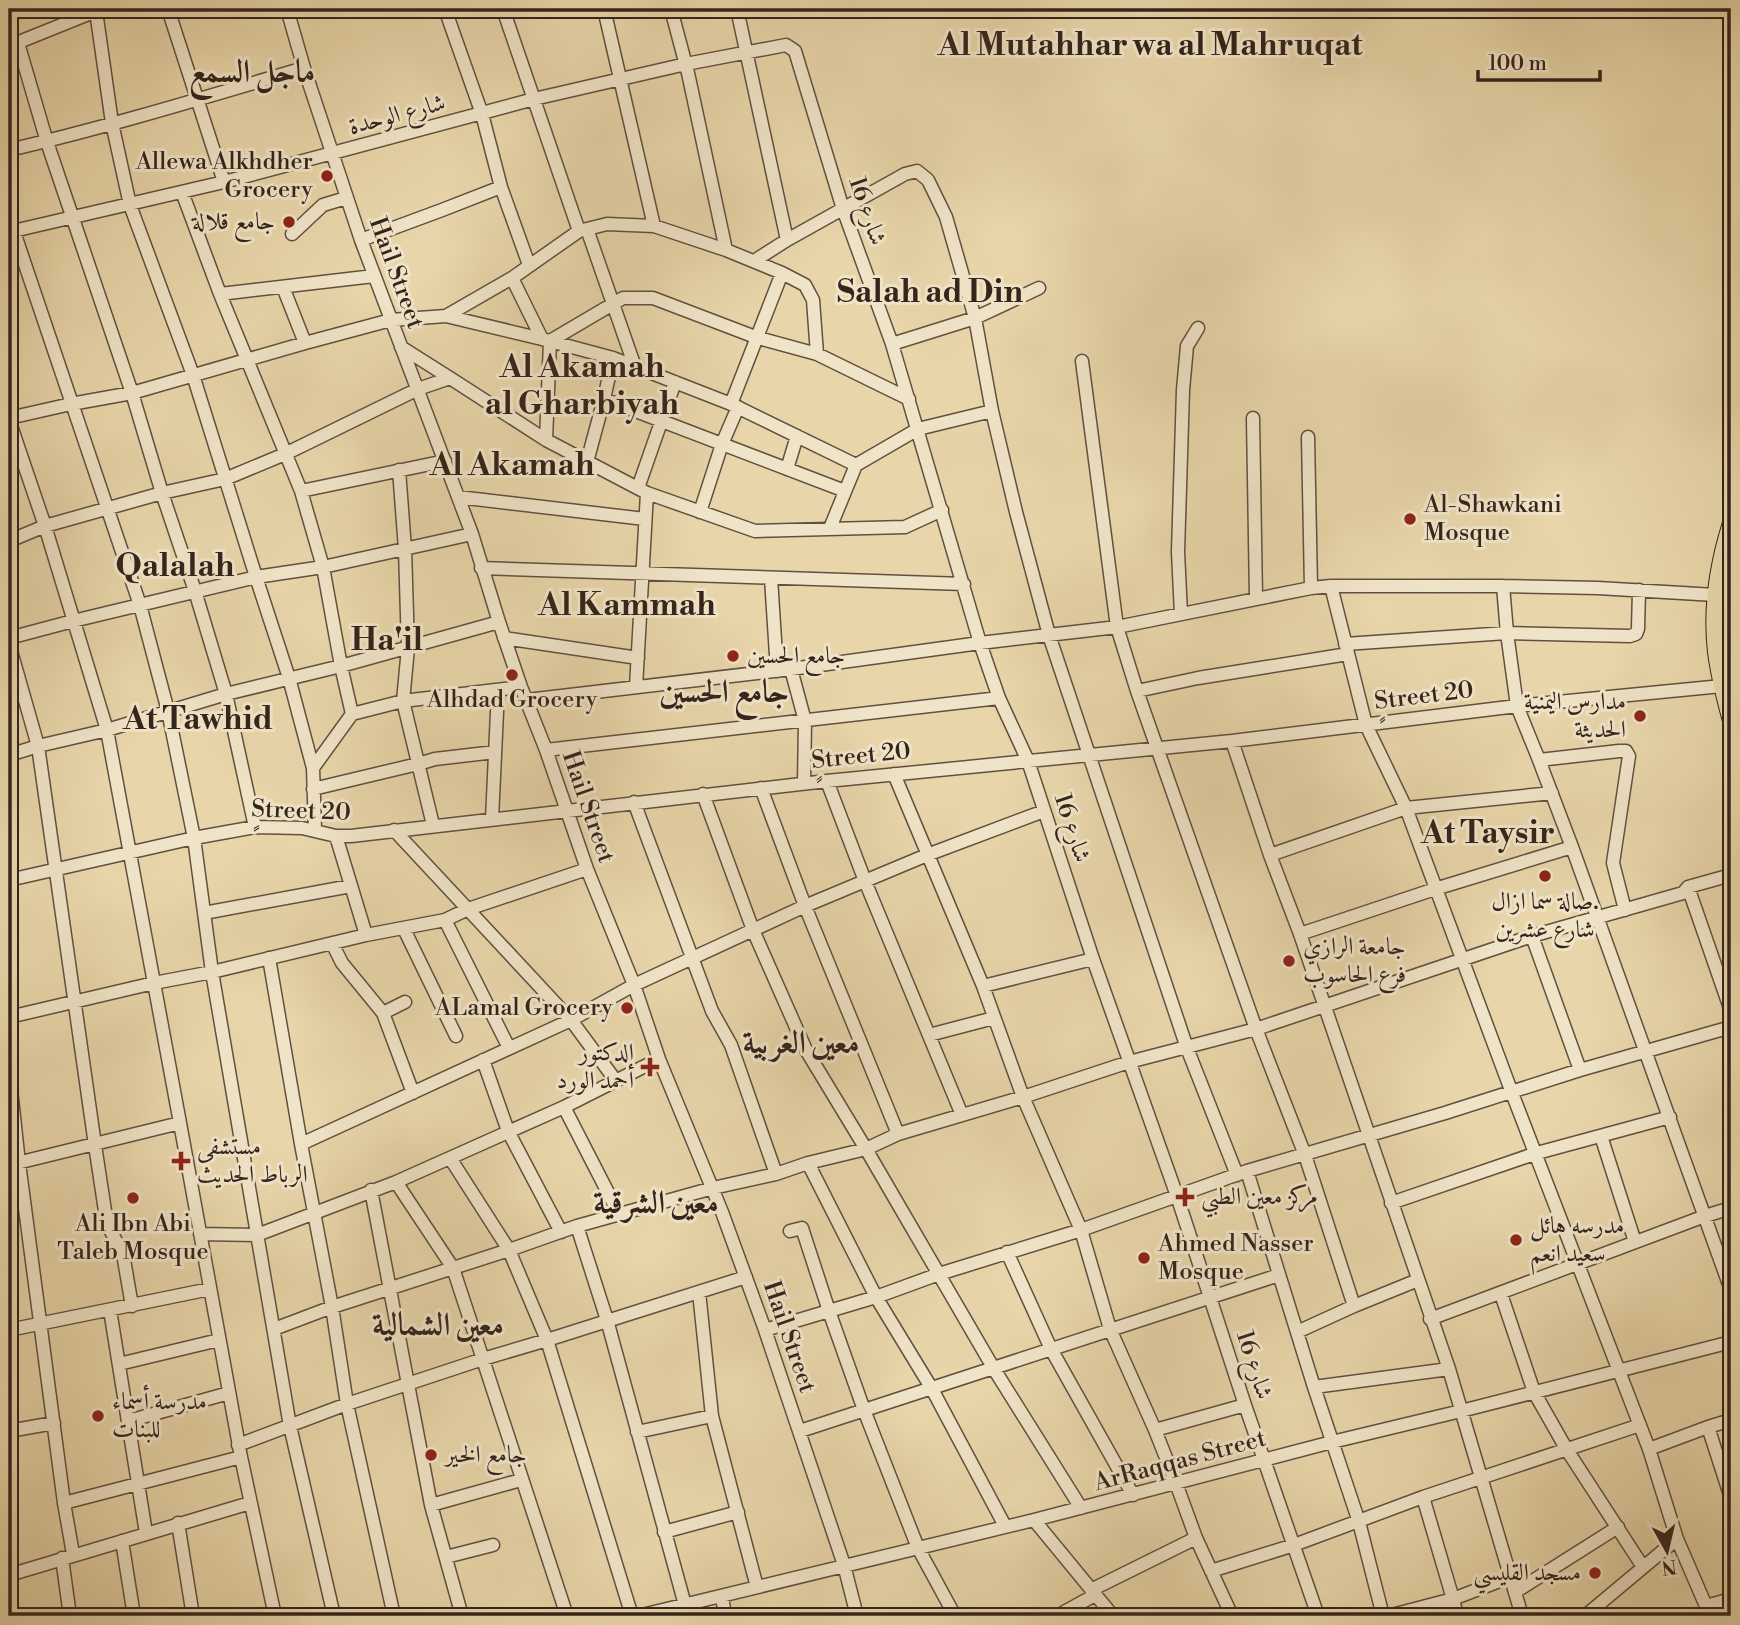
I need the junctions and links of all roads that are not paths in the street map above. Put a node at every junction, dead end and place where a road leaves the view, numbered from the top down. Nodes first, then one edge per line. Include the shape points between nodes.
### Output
1 (169, 9) edge
2 (287, 9) edge
3 (445, 9) edge
4 (503, 9) edge
5 (604, 9) edge
6 (671, 9) edge
7 (737, 9) edge
8 (98, 10) edge
9 (13, 44) edge
10 (796, 51) joint
11 (746, 53) junction
12 (686, 64) junction
13 (304, 68) junction
14 (621, 79) junction
15 (534, 99) junction
16 (198, 100) junction
17 (482, 114) junction
18 (113, 123) junction
19 (47, 142) junction
20 (9, 150) edge
21 (332, 154) junction
22 (224, 182) junction
23 (501, 187) junction
24 (182, 192) junction
25 (346, 198) junction
26 (130, 205) junction
27 (843, 209) junction
28 (9, 217) edge
29 (72, 217) junction
30 (654, 226) junction
31 (583, 230) junction
32 (11, 231) edge
33 (292, 234) dead end
34 (361, 240) junction
35 (787, 240) junction
36 (726, 250) junction
37 (754, 261) junction
38 (529, 265) junction
39 (782, 273) junction
40 (374, 276) junction
41 (512, 278) junction
42 (283, 287) junction
43 (1039, 288) dead end
44 (220, 295) junction
45 (614, 304) junction
46 (446, 316) junction
47 (975, 318) junction
48 (391, 320) junction
49 (1198, 328) dead end
50 (758, 338) junction
51 (546, 340) junction
52 (305, 342) junction
53 (892, 344) junction
54 (401, 347) junction
55 (817, 354) junction
56 (613, 358) junction
57 (247, 359) junction
58 (1082, 361) dead end
59 (635, 367) junction
60 (193, 375) junction
61 (450, 377) junction
62 (675, 382) junction
63 (418, 389) junction
64 (132, 393) junction
65 (604, 399) junction
66 (909, 399) junction
67 (71, 404) junction
68 (734, 405) junction
69 (992, 411) junction
70 (1253, 418) dead end
71 (9, 419) edge
72 (661, 421) junction
73 (918, 429) junction
74 (797, 436) junction
75 (1308, 437) dead end
76 (546, 440) junction
77 (722, 444) junction
78 (285, 454) junction
79 (445, 461) junction
80 (587, 462) junction
81 (856, 466) junction
82 (787, 469) junction
83 (399, 470) junction
84 (225, 479) junction
85 (301, 491) junction
86 (642, 491) junction
87 (845, 491) junction
88 (162, 493) junction
89 (458, 497) junction
90 (107, 509) junction
91 (942, 510) junction
92 (700, 512) junction
93 (645, 519) junction
94 (1731, 523) edge
95 (46, 526) junction
96 (830, 528) junction
97 (472, 534) junction
98 (9, 541) edge
99 (405, 549) junction
100 (323, 567) junction
101 (481, 568) junction
102 (642, 574) junction
103 (256, 577) junction
104 (771, 578) junction
105 (964, 584) junction
106 (1331, 586) junction
107 (1503, 586) junction
108 (1311, 588) junction
109 (1639, 590) junction
110 (195, 591) junction
111 (1715, 595) junction
112 (1256, 598) junction
113 (140, 605) junction
114 (1181, 614) junction
115 (73, 621) junction
116 (499, 622) junction
117 (1118, 627) junction
118 (1507, 633) junction
119 (1049, 635) junction
120 (9, 638) edge
121 (504, 638) junction
122 (980, 643) junction
123 (9, 644) edge
124 (408, 648) junction
125 (1347, 649) junction
126 (638, 657) junction
127 (341, 666) junction
128 (791, 669) junction
129 (776, 671) junction
130 (289, 678) junction
131 (1722, 686) junction
132 (521, 687) junction
133 (636, 687) junction
134 (498, 691) junction
135 (1137, 691) junction
136 (226, 694) junction
137 (999, 698) junction
138 (527, 700) junction
139 (403, 701) junction
140 (1517, 706) junction
141 (168, 711) junction
142 (352, 714) junction
143 (805, 721) junction
144 (1731, 721) edge
145 (1366, 724) junction
146 (107, 730) junction
147 (1232, 741) junction
148 (38, 746) junction
149 (1158, 748) junction
150 (546, 750) junction
151 (495, 752) junction
152 (1090, 754) junction
153 (9, 755) edge
154 (1539, 760) junction
155 (1028, 761) junction
156 (418, 764) junction
157 (313, 768) junction
158 (894, 774) junction
159 (827, 780) junction
160 (804, 783) junction
161 (761, 788) junction
162 (313, 789) junction
163 (1552, 793) junction
164 (703, 794) junction
165 (635, 802) junction
166 (1406, 808) junction
167 (568, 810) junction
168 (1044, 811) junction
169 (492, 819) junction
170 (433, 825) junction
171 (255, 827) junction
172 (315, 830) junction
173 (394, 830) junction
174 (335, 836) junction
175 (194, 838) junction
176 (1572, 848) junction
177 (129, 852) junction
178 (927, 855) junction
179 (1270, 855) junction
180 (55, 869) junction
181 (587, 869) junction
182 (1731, 875) edge
183 (9, 880) edge
184 (865, 881) junction
185 (351, 886) junction
186 (1688, 887) junction
187 (1435, 889) junction
188 (805, 906) junction
189 (468, 909) junction
190 (1625, 910) junction
191 (204, 913) junction
192 (1597, 917) junction
193 (445, 920) junction
194 (404, 929) junction
195 (753, 930) junction
196 (1300, 934) junction
197 (366, 935) junction
198 (1532, 936) junction
199 (332, 943) junction
200 (269, 958) junction
201 (692, 958) junction
202 (1093, 958) junction
203 (1463, 958) junction
204 (212, 972) junction
205 (154, 983) junction
206 (634, 985) junction
207 (983, 986) junction
208 (74, 1001) junction
209 (405, 1002) dead end
210 (1325, 1006) junction
211 (1731, 1011) edge
212 (383, 1013) junction
213 (9, 1017) edge
214 (994, 1018) junction
215 (571, 1020) junction
216 (1731, 1027) edge
217 (1256, 1029) junction
218 (929, 1035) junction
219 (456, 1036) dead end
220 (509, 1048) junction
221 (1187, 1048) junction
222 (1646, 1052) junction
223 (659, 1059) junction
224 (483, 1060) junction
225 (1129, 1062) junction
226 (1580, 1070) junction
227 (9, 1071) edge
228 (616, 1081) junction
229 (414, 1093) junction
230 (1512, 1093) junction
231 (1023, 1097) junction
232 (564, 1107) junction
233 (962, 1115) junction
234 (1670, 1117) junction
235 (180, 1123) junction
236 (508, 1131) junction
237 (898, 1134) junction
238 (1369, 1136) junction
239 (1601, 1136) junction
240 (301, 1144) junction
241 (95, 1145) junction
242 (866, 1149) junction
243 (1537, 1153) junction
244 (1305, 1155) junction
245 (450, 1158) junction
246 (808, 1163) junction
247 (14, 1164) edge
248 (1242, 1173) junction
249 (776, 1174) junction
250 (396, 1182) junction
251 (713, 1188) junction
252 (371, 1190) junction
253 (1177, 1196) junction
254 (1391, 1203) junction
255 (1731, 1208) edge
256 (314, 1212) junction
257 (620, 1214) junction
258 (1705, 1216) junction
259 (577, 1226) junction
260 (1081, 1230) junction
261 (790, 1231) dead end
262 (561, 1232) junction
263 (200, 1234) junction
264 (257, 1235) junction
265 (1635, 1242) junction
266 (509, 1250) junction
267 (1007, 1252) junction
268 (1578, 1264) junction
269 (453, 1268) junction
270 (939, 1274) junction
271 (1279, 1275) junction
272 (746, 1277) junction
273 (1418, 1280) junction
274 (210, 1289) junction
275 (390, 1289) junction
276 (1731, 1290) edge
277 (699, 1292) junction
278 (1501, 1294) junction
279 (876, 1297) junction
280 (1210, 1297) junction
281 (132, 1306) junction
282 (1354, 1306) junction
283 (332, 1307) junction
284 (110, 1310) junction
285 (828, 1311) junction
286 (1430, 1319) junction
287 (607, 1320) junction
288 (42, 1324) junction
289 (274, 1329) junction
290 (1110, 1329) junction
291 (9, 1330) edge
292 (765, 1330) junction
293 (1297, 1332) junction
294 (219, 1340) junction
295 (547, 1340) junction
296 (1731, 1342) edge
297 (1051, 1349) junction
298 (483, 1359) junction
299 (119, 1364) junction
300 (994, 1369) junction
301 (1449, 1369) junction
302 (1620, 1370) junction
303 (408, 1384) junction
304 (1314, 1387) junction
305 (932, 1389) junction
306 (1534, 1392) junction
307 (229, 1393) junction
308 (347, 1405) junction
309 (1245, 1405) junction
310 (864, 1410) junction
311 (1461, 1411) junction
312 (712, 1416) junction
313 (1731, 1420) edge
314 (128, 1421) junction
315 (54, 1423) junction
316 (1640, 1425) junction
317 (290, 1426) junction
318 (1709, 1427) junction
319 (1155, 1430) junction
320 (9, 1431) edge
321 (800, 1431) junction
322 (637, 1432) junction
323 (1332, 1442) junction
324 (1649, 1449) junction
325 (1567, 1450) junction
326 (239, 1451) junction
327 (1264, 1460) junction
328 (1481, 1478) junction
329 (521, 1480) junction
330 (138, 1483) junction
331 (1176, 1483) junction
332 (1133, 1495) junction
333 (1423, 1497) junction
334 (1731, 1498) edge
335 (64, 1503) junction
336 (250, 1503) junction
337 (431, 1505) junction
338 (1081, 1508) junction
339 (737, 1513) junction
340 (1034, 1520) junction
341 (1359, 1522) junction
342 (178, 1523) junction
343 (1004, 1526) junction
344 (1618, 1527) junction
345 (146, 1532) junction
346 (664, 1532) junction
347 (1196, 1538) junction
348 (1677, 1539) junction
349 (122, 1541) junction
350 (493, 1545) dead end
351 (1294, 1545) junction
352 (918, 1548) junction
353 (68, 1556) junction
354 (446, 1557) junction
355 (844, 1566) junction
356 (1643, 1567) junction
357 (1211, 1571) junction
358 (9, 1575) edge
359 (1510, 1577) junction
360 (757, 1587) junction
361 (1515, 1592) junction
362 (1093, 1593) junction
363 (722, 1596) junction
364 (1453, 1599) junction
365 (1731, 1599) edge
366 (9, 1602) edge
367 (685, 1605) junction
368 (1707, 1611) edge
369 (10, 1616) edge
370 (70, 1616) edge
371 (134, 1616) edge
372 (193, 1616) edge
373 (275, 1616) edge
374 (334, 1616) edge
375 (394, 1616) edge
376 (461, 1616) edge
377 (566, 1616) edge
378 (632, 1616) edge
379 (638, 1616) edge
380 (725, 1616) edge
381 (857, 1616) edge
382 (955, 1616) edge
383 (1057, 1616) edge
384 (1113, 1616) edge
385 (1232, 1616) edge
386 (1318, 1616) edge
387 (1383, 1616) edge
388 (1388, 1616) edge
389 (1457, 1616) edge
390 (1522, 1616) edge
391 (1585, 1616) edge

1 - 16 street
2 - 13 street, Hail Street
3 - 17 street
4 - 15 street
5 - 14 street
6 - 12 street
7 - 11 street
8 - 9 street
8 - 18 street
9 - 19 street
10 - 11 street, شارع الوحدة via 786,45
10 - 27 street, شارع 16
11 - 12 street, شارع الوحدة
11 - 35 street
12 - 14 street, شارع الوحدة
12 - 36 street
13 - 16 street
13 - 21 street, Hail Street
14 - 15 street, شارع الوحدة
14 - 30 street
15 - 17 street, شارع الوحدة
15 - 31 street
16 - 18 street
16 - 22 street
17 - 21 street, شارع الوحدة
17 - 23 street
18 - 19 street
18 - 26 street
19 - 20 street
19 - 29 street
21 - 22 street, شارع الوحدة
21 - 25 street, Hail Street
22 - 24 street, شارع الوحدة
23 - 34 street
23 - 38 street
24 - 26 street, شارع الوحدة
24 - 44 street
25 - 33 street via 323,205
25 - 34 street, Hail Street
26 - 29 street, شارع الوحدة
26 - 60 street
27 - 35 street
27 - 47 street via 905,174 917,171 928,180 946,217
27 - 53 street, شارع 16
28 - 32 street
29 - 32 street, شارع الوحدة
29 - 64 street
30 - 31 street via 607,224
30 - 36 street
31 - 38 street
31 - 45 street
32 - 67 street
34 - 40 street, Hail Street
35 - 37 street
36 - 37 street
37 - 39 street
38 - 41 street
39 - 50 street
39 - 55 street via 805,285 813,300
40 - 42 street
40 - 48 street, Hail Street
41 - 46 street
41 - 51 street
42 - 44 street
42 - 52 street
43 - 47 street
44 - 57 street
45 - 50 street via 623,298 653,298
45 - 51 street
45 - 59 street
46 - 48 street
46 - 51 street
47 - 53 street
47 - 69 street
48 - 52 street
48 - 54 street, Hail Street
49 - 114 street via 1187,346 1182,390
50 - 55 street
50 - 68 street
51 - 56 street
51 - 76 street
52 - 57 street
53 - 66 street, شارع 16
54 - 61 street
54 - 63 street, Hail Street
55 - 66 street
56 - 59 street
56 - 65 street
57 - 60 street
57 - 78 street
58 - 117 street
59 - 62 street
60 - 64 street
60 - 84 street
61 - 63 street
61 - 76 street
62 - 68 street
62 - 72 street
63 - 78 street
63 - 79 street, Hail Street
64 - 67 street
64 - 88 street
65 - 72 street
65 - 80 street
66 - 73 street, شارع 16
67 - 71 street
67 - 90 street
68 - 74 street
68 - 77 street
69 - 73 street
69 - 119 street
70 - 112 street
71 - 95 street
72 - 77 street
72 - 86 street
73 - 81 street
73 - 91 street, شارع 16
74 - 81 street
74 - 82 street
75 - 108 street
76 - 80 street
77 - 82 street
77 - 92 street
78 - 84 street
78 - 85 street
79 - 83 street
79 - 89 street, Hail Street
80 - 86 street
81 - 87 street
82 - 87 street
83 - 85 street
83 - 99 street
84 - 88 street
84 - 103 street
85 - 100 street
86 - 92 street
86 - 93 street
87 - 96 street
88 - 90 street
88 - 110 street
89 - 93 street
89 - 97 street, Hail Street
90 - 95 street
90 - 113 street
91 - 96 street via 905,527
91 - 105 street, شارع 16
92 - 96 street via 755,531
93 - 102 street
94 - 111 main road
95 - 98 street
95 - 115 street
97 - 99 street
97 - 101 street, Hail Street
99 - 100 street
99 - 124 street
100 - 103 street
100 - 127 street
101 - 102 street
101 - 116 street, Hail Street
102 - 104 street
102 - 126 street
103 - 110 street
103 - 130 street
104 - 105 street
104 - 129 street
105 - 122 street, شارع 16
106 - 107 street
106 - 108 street
106 - 125 street
107 - 109 street
107 - 118 street
108 - 112 street
109 - 111 street
109 - 118 street via 1638,629 1630,636
110 - 113 street
110 - 136 street
111 - 131 main road
112 - 114 street
113 - 115 street
113 - 141 street
114 - 117 street
115 - 120 street
115 - 146 street
116 - 121 street, Hail Street
116 - 124 street
117 - 119 street
117 - 135 street
118 - 125 street
118 - 140 street
119 - 122 street
119 - 152 street
121 - 126 street
121 - 132 street, Hail Street
122 - 128 street
122 - 137 street, شارع 16
123 - 148 street
124 - 127 street
124 - 139 street
125 - 135 street
125 - 145 street
126 - 133 street
127 - 130 street
127 - 142 street
128 - 129 street
128 - 143 street
129 - 133 street
130 - 136 street
130 - 157 street
131 - 140 street, ٍStreet 20
131 - 144 main road
132 - 134 street
132 - 138 street, Hail Street
133 - 138 street
134 - 139 street
134 - 151 street
135 - 149 street
136 - 141 street
136 - 171 street
137 - 143 street
137 - 155 street, شارع 16
138 - 150 street, Hail Street
139 - 142 street
139 - 156 street
140 - 145 street, ٍStreet 20
140 - 154 street
141 - 146 street
141 - 175 street
142 - 157 street
143 - 150 street
143 - 160 street
145 - 147 street, ٍStreet 20
145 - 166 street
146 - 148 street
146 - 177 street
147 - 149 street, ٍStreet 20
147 - 179 street
148 - 153 street
148 - 180 street
149 - 152 street, ٍStreet 20
149 - 217 street
150 - 167 street, Hail Street
151 - 156 street
151 - 169 street
152 - 155 street, ٍStreet 20
152 - 221 street
154 - 163 street
154 - 190 street via 1619,751 1629,756 1613,863
155 - 158 street, ٍStreet 20
155 - 168 street, شارع 16
156 - 162 street
156 - 170 street
157 - 162 street
158 - 159 street, ٍStreet 20
158 - 178 street
159 - 160 street, ٍStreet 20
159 - 184 street
160 - 161 street, ٍStreet 20
161 - 164 street, ٍStreet 20
161 - 188 street
162 - 172 street
163 - 166 street
163 - 176 street
164 - 165 street, ٍStreet 20
164 - 195 street
165 - 167 street, ٍStreet 20
165 - 201 street
166 - 179 street
166 - 187 street
167 - 169 street, ٍStreet 20
167 - 181 street, Hail Street
168 - 178 street
168 - 202 street, شارع 16
169 - 170 street, ٍStreet 20
170 - 173 street, ٍStreet 20
171 - 172 street, ٍStreet 20
171 - 175 street, ٍStreet 20
172 - 174 street, ٍStreet 20
173 - 174 street, ٍStreet 20
173 - 189 street
174 - 185 street
175 - 177 street, ٍStreet 20
175 - 191 street
176 - 187 street
176 - 192 street
177 - 180 street, ٍStreet 20
177 - 205 street
178 - 184 street
178 - 207 street
179 - 196 street
180 - 183 street, ٍStreet 20
180 - 208 street
181 - 189 street
181 - 206 street, Hail Street
182 - 186 street
184 - 188 street
184 - 218 street
185 - 191 street
185 - 197 street
186 - 190 street via 1683,893
186 - 211 street
187 - 196 street
187 - 203 street
188 - 195 street
188 - 237 street
189 - 193 street
189 - 215 street
190 - 192 street
191 - 204 street
192 - 198 street
192 - 222 street
193 - 194 street
193 - 220 street
194 - 197 street
194 - 219 street
195 - 201 street
195 - 242 street via 806,1050
196 - 210 street
197 - 199 street
198 - 203 street
198 - 226 street
199 - 200 street
199 - 212 street
200 - 204 street
200 - 240 street
201 - 206 street
201 - 249 street via 712,1012 731,1045
202 - 207 street
202 - 225 street, شارع 16
203 - 210 street
203 - 230 street
204 - 205 street
204 - 264 street
205 - 208 street
205 - 235 street
206 - 215 street
206 - 223 street, Hail Street
207 - 214 street
208 - 213 street
208 - 241 street
209 - 212 street
210 - 217 street
210 - 238 street
212 - 229 street
214 - 218 street
214 - 231 street
215 - 220 street
215 - 228 street
216 - 222 street
217 - 221 street
217 - 244 street
218 - 233 street
220 - 224 street
221 - 225 street
221 - 248 street
222 - 226 street
222 - 234 street
223 - 228 street
223 - 251 street, Hail Street
224 - 229 street
224 - 236 street
225 - 231 street
225 - 253 street, شارع 16
226 - 230 street
227 - 247 street
228 - 232 street
229 - 240 street
230 - 238 street
230 - 243 street
231 - 233 street
231 - 260 street
232 - 236 street
232 - 257 street
233 - 237 street
234 - 239 street
234 - 258 street
235 - 241 street
235 - 263 street
236 - 245 street
236 - 262 street
237 - 242 street
238 - 244 street
238 - 254 street
239 - 243 street
239 - 265 street
240 - 256 street
241 - 247 street
241 - 281 street via 107,1224 123,1254
242 - 246 street
242 - 270 street
243 - 254 street
243 - 268 street
244 - 248 street
244 - 282 street
245 - 250 street
245 - 266 street
246 - 249 street
246 - 279 street
247 - 288 street
248 - 253 street
248 - 271 street
249 - 251 street
250 - 252 street
250 - 269 street
251 - 257 street
251 - 272 street, Hail Street
252 - 256 street
252 - 275 street
253 - 260 street
253 - 280 street, شارع 16
254 - 273 street
255 - 258 street
256 - 264 street
256 - 283 street
257 - 259 street
258 - 265 street
258 - 276 street
259 - 262 street
259 - 287 street
260 - 267 street
260 - 290 street
261 - 285 street via 802,1228
262 - 266 street
263 - 264 street
263 - 274 street
264 - 289 street
265 - 268 street
266 - 269 street
266 - 295 street
267 - 270 street
267 - 297 street
268 - 278 street
268 - 302 street
269 - 275 street
269 - 298 street
270 - 279 street
270 - 300 street
271 - 280 street
271 - 293 street
272 - 277 street
272 - 292 street, Hail Street
273 - 282 street
273 - 286 street
274 - 281 street
274 - 294 street
275 - 283 street
275 - 303 street
277 - 287 street
277 - 312 street
278 - 286 street
278 - 306 street
279 - 285 street
279 - 305 street
280 - 290 street
280 - 309 street, شارع 16
281 - 284 street
282 - 293 street
283 - 289 street
283 - 308 street
284 - 288 street
284 - 299 street
285 - 292 street
285 - 310 street
286 - 301 street
287 - 295 street
287 - 322 street
288 - 291 street
288 - 315 street
289 - 317 street
290 - 297 street
290 - 319 street
292 - 321 street, Hail Street
293 - 304 street
294 - 299 street
294 - 307 street
295 - 298 street
295 - 378 street
296 - 302 street, ArRaqqas Street
297 - 300 street
297 - 332 street
298 - 303 street
298 - 329 street
299 - 314 street
300 - 305 street
300 - 338 street
301 - 304 street
301 - 311 street
302 - 306 street, ArRaqqas Street
302 - 316 street
303 - 308 street
303 - 337 street
304 - 323 street
305 - 310 street
305 - 343 street
306 - 311 street, ArRaqqas Street
306 - 325 street
307 - 314 street
307 - 326 street
308 - 317 street
308 - 375 street
309 - 319 street
309 - 327 street, شارع 16
310 - 321 street
310 - 352 street
311 - 323 street, ArRaqqas Street
311 - 328 street
312 - 322 street
312 - 339 street
313 - 318 street
314 - 330 street
315 - 320 street
315 - 335 street
316 - 324 street
316 - 325 street
317 - 326 street
317 - 374 street
318 - 324 street
318 - 334 street
319 - 331 street
321 - 355 street, Hail Street
322 - 346 street
323 - 327 street, ArRaqqas Street
323 - 341 street
324 - 348 street
325 - 328 street
325 - 344 street
326 - 330 street
326 - 336 street
327 - 331 street, ArRaqqas Street
327 - 351 street, شارع 16
328 - 333 street
328 - 359 street
329 - 337 street
329 - 377 street
330 - 335 street
330 - 345 street
331 - 332 street, ArRaqqas Street
331 - 347 street
332 - 338 street, ArRaqqas Street
333 - 341 street
333 - 364 street
335 - 353 street
336 - 342 street
336 - 373 street
337 - 354 street
338 - 340 street, ArRaqqas Street
339 - 346 street
339 - 360 street
340 - 343 street, ArRaqqas Street
340 - 362 street
341 - 351 street
341 - 387 street
342 - 345 street
342 - 372 street
343 - 352 street, ArRaqqas Street
344 - 356 street
344 - 361 street
345 - 349 street
346 - 367 street
347 - 357 street
347 - 362 street
348 - 356 street
348 - 368 street
349 - 353 street
349 - 371 street
350 - 354 street
351 - 357 street
351 - 386 street, شارع 16
352 - 355 street, ArRaqqas Street
352 - 382 street
353 - 358 street
353 - 370 street
354 - 376 street
355 - 360 street, ArRaqqas Street
355 - 381 street, Hail Street
356 - 391 street
357 - 385 street
359 - 361 street
359 - 364 street
360 - 363 street, ArRaqqas Street
361 - 390 street
362 - 383 street
362 - 384 street
363 - 367 street, ArRaqqas Street
363 - 380 street
364 - 388 street
364 - 389 street
365 - 368 street
366 - 369 main road
367 - 379 street, ArRaqqas Street

